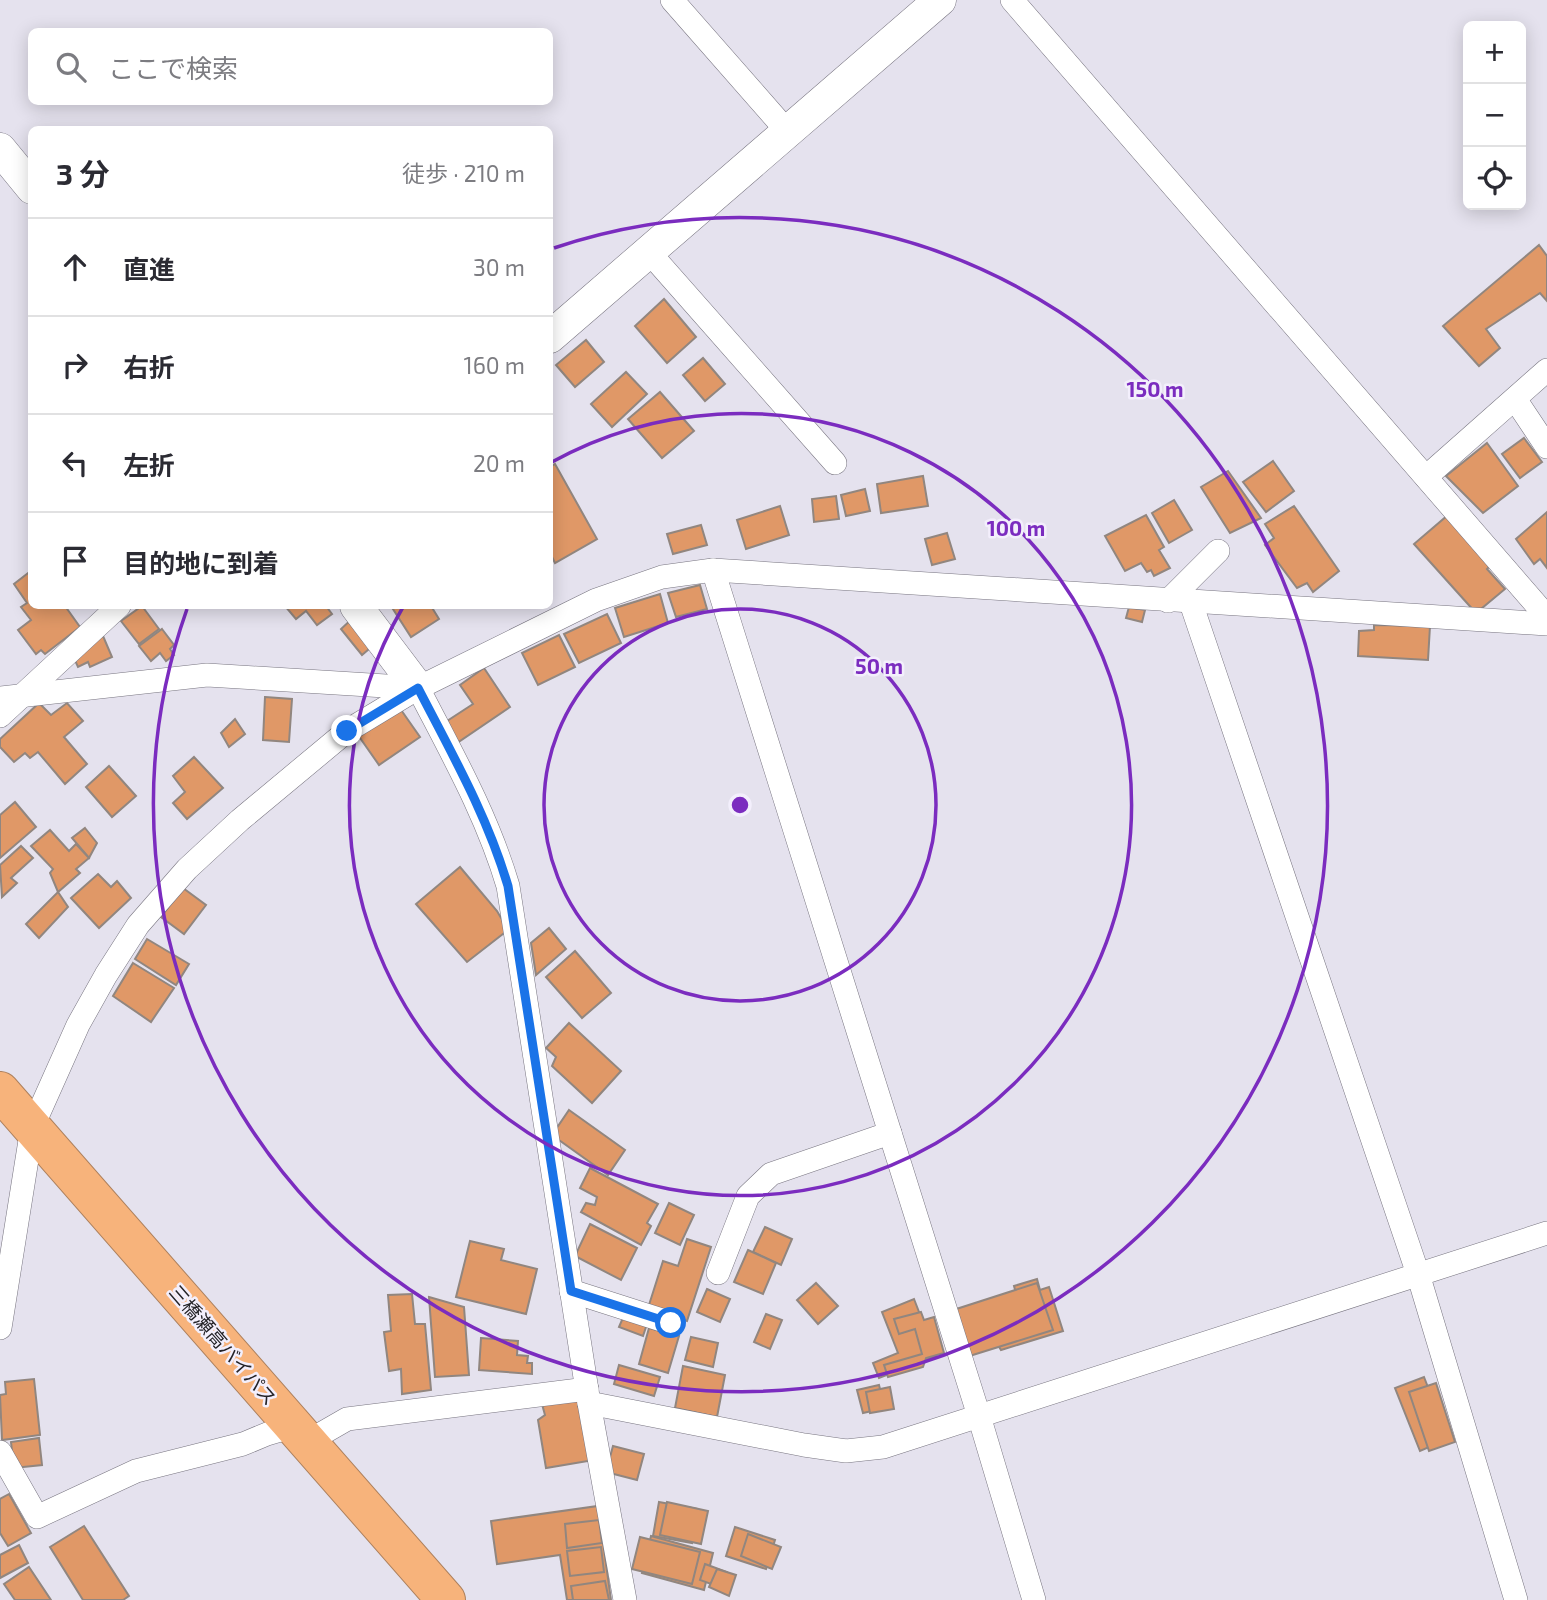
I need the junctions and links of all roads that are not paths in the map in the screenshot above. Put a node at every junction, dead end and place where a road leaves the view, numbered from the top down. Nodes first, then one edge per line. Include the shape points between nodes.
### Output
1 (672, 0) edge
2 (940, 0) edge
3 (1012, 0) edge
4 (787, 131) junction
5 (0, 149) edge
6 (28, 183) edge
7 (648, 251) junction
8 (553, 334) edge
9 (1547, 370) edge
10 (1515, 399) junction
11 (1547, 447) edge
12 (835, 463) dead end
13 (1426, 477) junction
14 (1218, 551) dead end
15 (713, 570) junction
16 (1180, 602) junction
17 (115, 609) edge
18 (358, 609) edge
19 (1547, 617) edge
20 (1547, 624) edge
21 (418, 688) junction
22 (11, 696) edge
23 (0, 716) edge
24 (0, 1091) edge
25 (890, 1133) junction
26 (20, 1140) edge
27 (1547, 1233) edge
28 (718, 1273) dead end
29 (1418, 1274) junction
30 (571, 1291) junction
31 (671, 1323) dead end
32 (0, 1328) edge
33 (588, 1396) junction
34 (979, 1416) junction
35 (289, 1434) junction
36 (0, 1452) edge
37 (411, 1600) edge
38 (446, 1600) edge
39 (625, 1600) edge
40 (1034, 1600) edge
41 (1517, 1600) edge

1 - 4 street
2 - 4 street
3 - 13 street
4 - 7 street
5 - 6 street
7 - 8 street
7 - 12 street
9 - 10 street
10 - 11 street
10 - 13 street
13 - 19 street
14 - 16 street
15 - 16 street
15 - 21 street via 663,577 596,600
15 - 25 street
16 - 20 street
16 - 29 street
17 - 22 street
18 - 21 street
21 - 22 street via 207,675
21 - 26 street via 347,731 187,869 138,926 106,975
21 - 30 street via 480,809 508,886
22 - 23 street
24 - 26 highway, 三橋瀬高バイパス
25 - 28 street via 771,1174 748,1196
25 - 34 street
26 - 32 street
26 - 35 highway, 三橋瀬高バイパス
27 - 29 street
29 - 34 street
29 - 41 street
30 - 31 street
30 - 33 street
33 - 34 street via 846,1451 883,1447
33 - 35 street via 347,1419
33 - 39 street
34 - 40 street
35 - 36 street via 136,1471 37,1517
35 - 37 highway, 三橋瀬高バイパス
35 - 38 highway, 三橋瀬高バイパス

